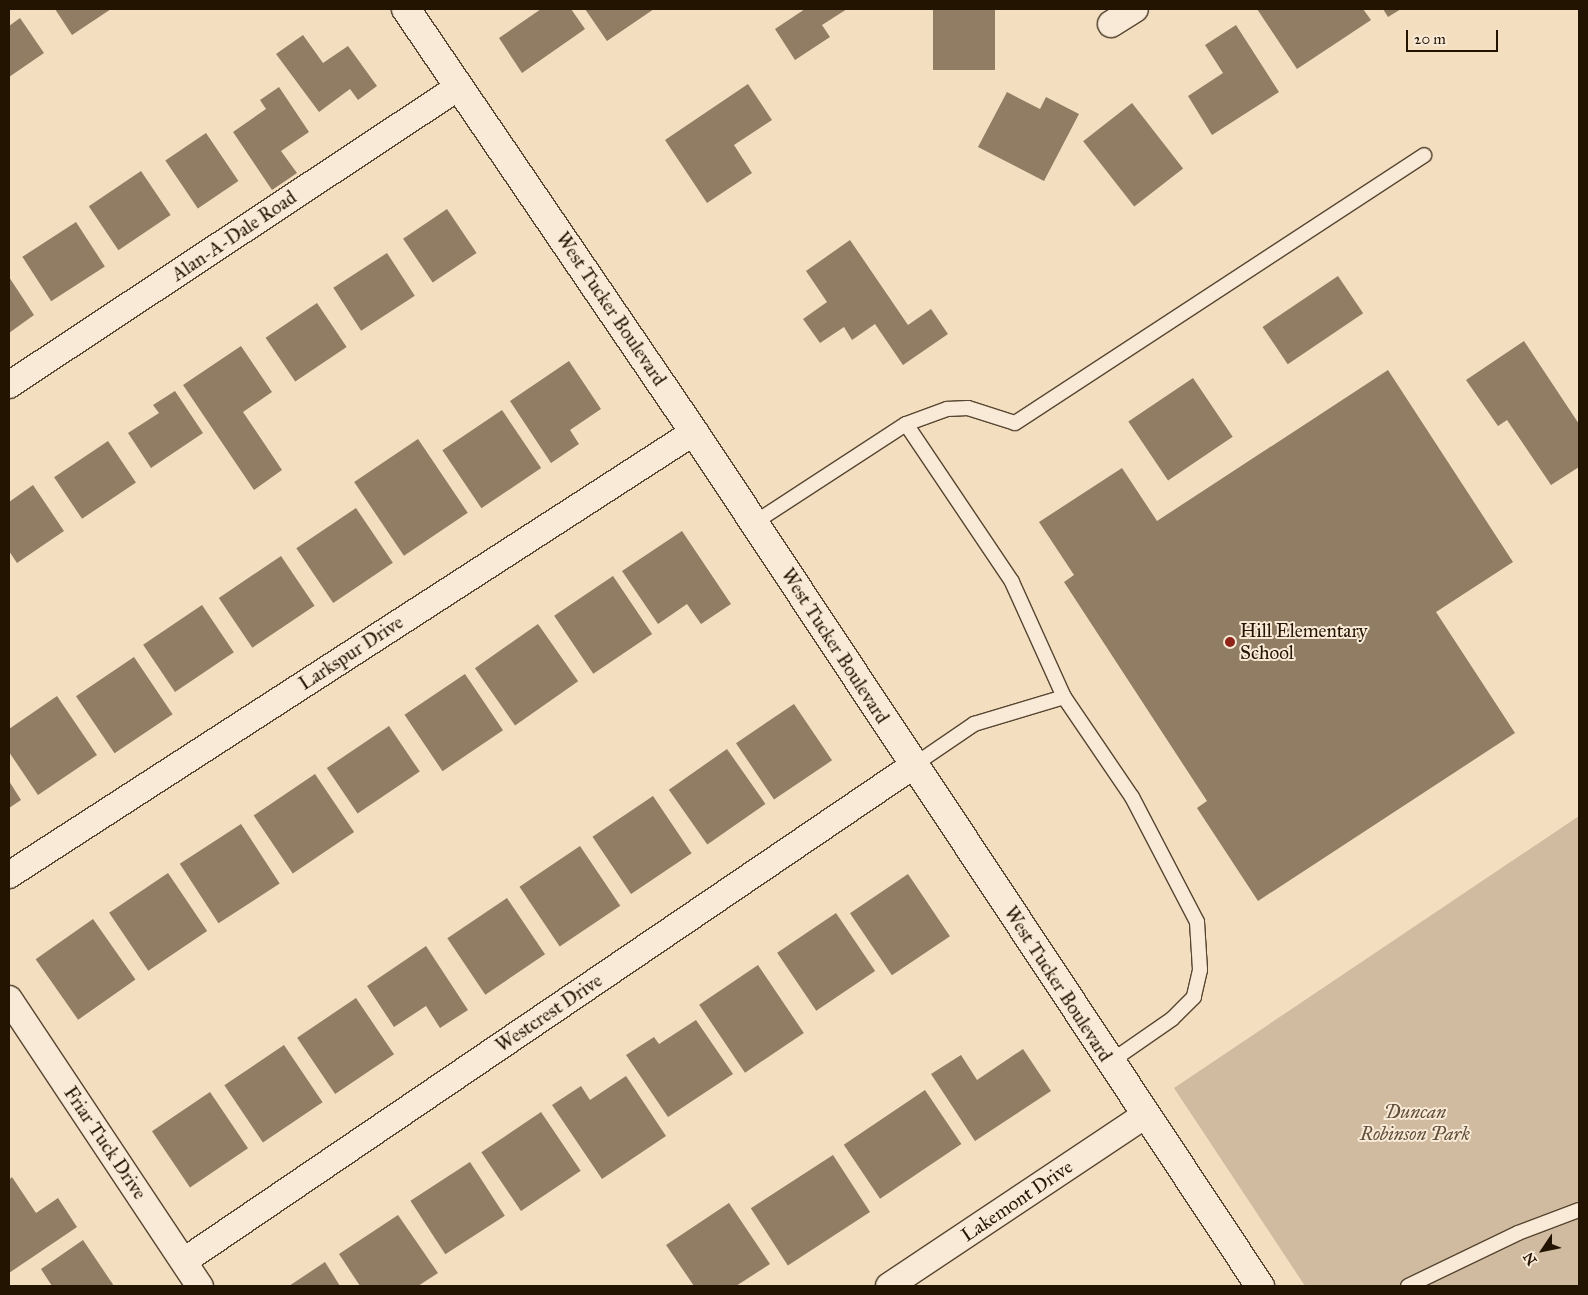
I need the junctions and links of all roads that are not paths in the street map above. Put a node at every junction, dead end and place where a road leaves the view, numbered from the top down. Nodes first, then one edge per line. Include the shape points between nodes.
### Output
1 (1135, 9) edge
2 (410, 10) edge
3 (1111, 24) dead end
4 (460, 86) junction
5 (1424, 155) dead end
6 (9, 385) edge
7 (906, 424) junction
8 (694, 432) junction
9 (754, 523) junction
10 (1064, 696) junction
11 (914, 765) junction
12 (9, 875) edge
13 (9, 999) edge
14 (1110, 1062) junction
15 (1145, 1115) junction
16 (1579, 1210) edge
17 (184, 1261) junction
18 (200, 1286) edge
19 (889, 1286) edge
20 (1260, 1286) edge
21 (1408, 1286) edge

1 - 3 street
2 - 4 street, West Tucker Boulevard
4 - 6 street, Alan-A-Dale Road
4 - 8 street, West Tucker Boulevard
5 - 7 lane via 1015,423 968,408 947,409
7 - 9 lane
7 - 10 lane via 1012,582
8 - 9 street, West Tucker Boulevard
8 - 12 street, Larkspur Drive
9 - 11 street, West Tucker Boulevard
10 - 11 lane via 974,724
10 - 14 lane via 1132,797 1198,922 1200,970 1194,997 1172,1019
11 - 14 street, West Tucker Boulevard
11 - 17 street, Westcrest Drive
13 - 17 street, Friar Tuck Drive
14 - 15 street, West Tucker Boulevard
15 - 19 street, Lakemont Drive
15 - 20 street, West Tucker Boulevard
16 - 21 lane via 1510,1236
17 - 18 street, Friar Tuck Drive

